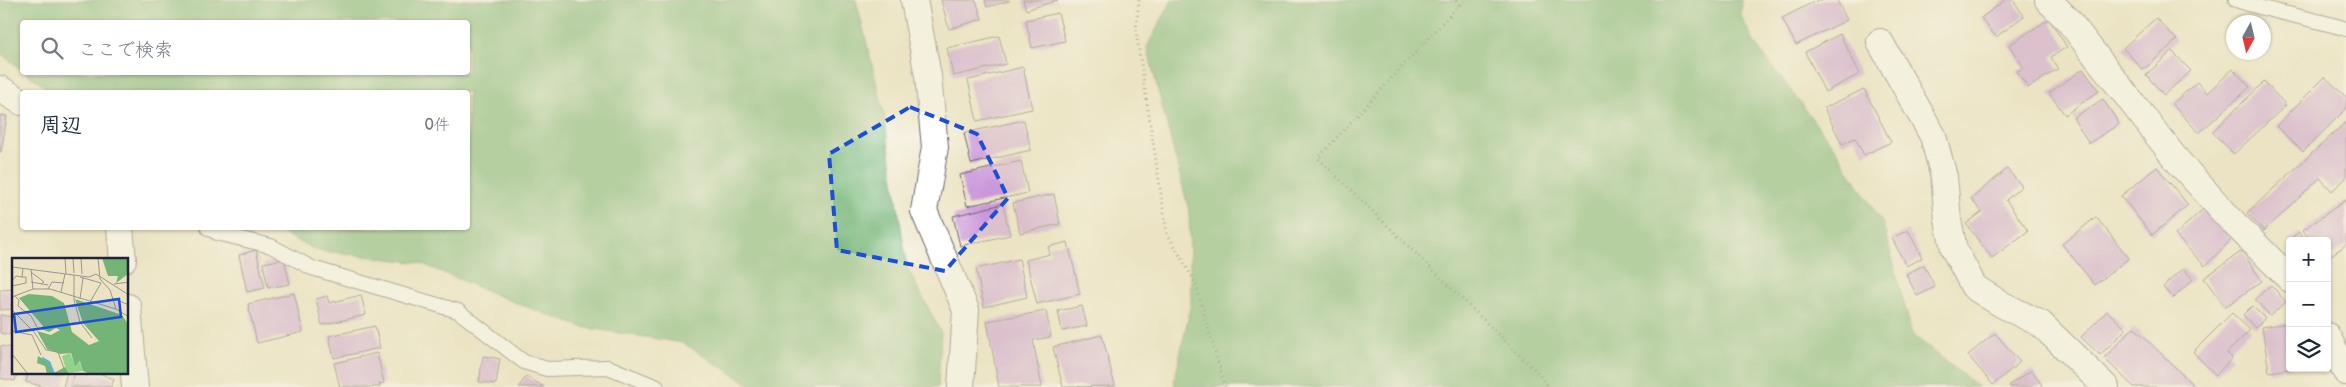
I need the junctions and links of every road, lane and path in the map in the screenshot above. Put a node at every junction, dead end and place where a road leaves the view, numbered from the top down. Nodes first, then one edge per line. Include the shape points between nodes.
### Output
1 (914, 0) edge
2 (1139, 0) edge
3 (1456, 0) edge
4 (2048, 0) edge
5 (2236, 0) edge
6 (2346, 29) edge
7 (1880, 42) dead end
8 (0, 89) edge
9 (20, 101) edge
10 (120, 230) edge
11 (212, 230) edge
12 (123, 258) edge
13 (2286, 275) edge
14 (129, 318) edge
15 (2331, 344) edge
16 (2346, 372) edge
17 (135, 387) edge
18 (657, 387) edge
19 (962, 387) edge
20 (1225, 387) edge
21 (1549, 387) edge
22 (2106, 387) edge

1 - 19 street via 928,76 935,147 924,211 966,310
2 - 20 path via 1136,30 1167,233 1195,282
3 - 21 path via 1459,5 1318,158 1534,368
4 - 13 street via 2068,20 2175,158 2230,220
5 - 6 lane via 2271,12 2316,19
7 - 22 street via 1933,136 1944,177 1954,249 1974,287 2041,324
8 - 9 street
10 - 12 street
11 - 18 lane via 271,246 312,268 458,311 524,362 547,369 608,367
14 - 17 street
15 - 16 street

